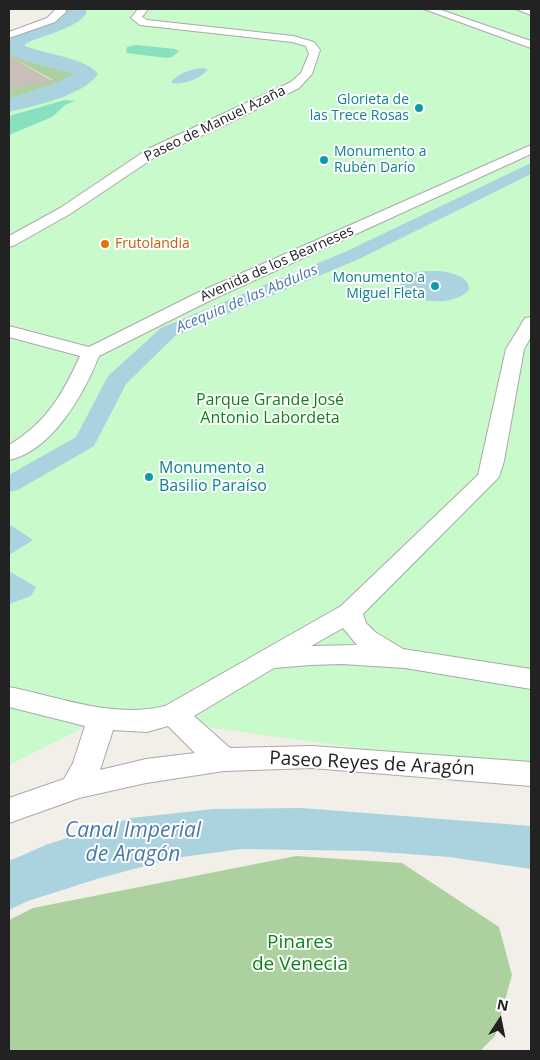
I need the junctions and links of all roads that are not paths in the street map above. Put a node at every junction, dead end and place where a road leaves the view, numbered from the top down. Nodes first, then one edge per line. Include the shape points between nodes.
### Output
1 (61, 9) edge
2 (143, 9) edge
3 (429, 9) edge
4 (521, 9) edge
5 (531, 12) edge
6 (9, 34) edge
7 (531, 45) edge
8 (531, 149) edge
9 (9, 242) edge
10 (531, 322) edge
11 (9, 331) edge
12 (90, 353) junction
13 (9, 454) edge
14 (350, 612) junction
15 (398, 656) junction
16 (262, 664) junction
17 (531, 679) edge
18 (9, 696) edge
19 (174, 714) junction
20 (102, 719) junction
21 (224, 760) junction
22 (531, 774) edge
23 (75, 787) junction
24 (9, 811) edge

1 - 6 street via 51,20
2 - 9 street, Paseo de Manuel Azaña via 136,18 144,23 293,39 310,44 315,54 306,74 295,85 153,152 65,211
3 - 7 street
4 - 5 street
8 - 12 street, Avenida de los Bearneses via 203,297
10 - 14 street via 516,349 488,477
11 - 12 street
12 - 13 street via 66,404 48,425
14 - 15 street via 360,633 381,650
14 - 16 street
15 - 16 street via 307,656
15 - 17 street
16 - 19 street
18 - 20 street
19 - 20 street via 147,721
19 - 21 street
20 - 23 street via 90,760
21 - 22 street, Paseo Reyes de Aragón via 312,757
21 - 23 street, Paseo Reyes de Aragón via 146,771
23 - 24 street, Paseo Reyes de Aragón

